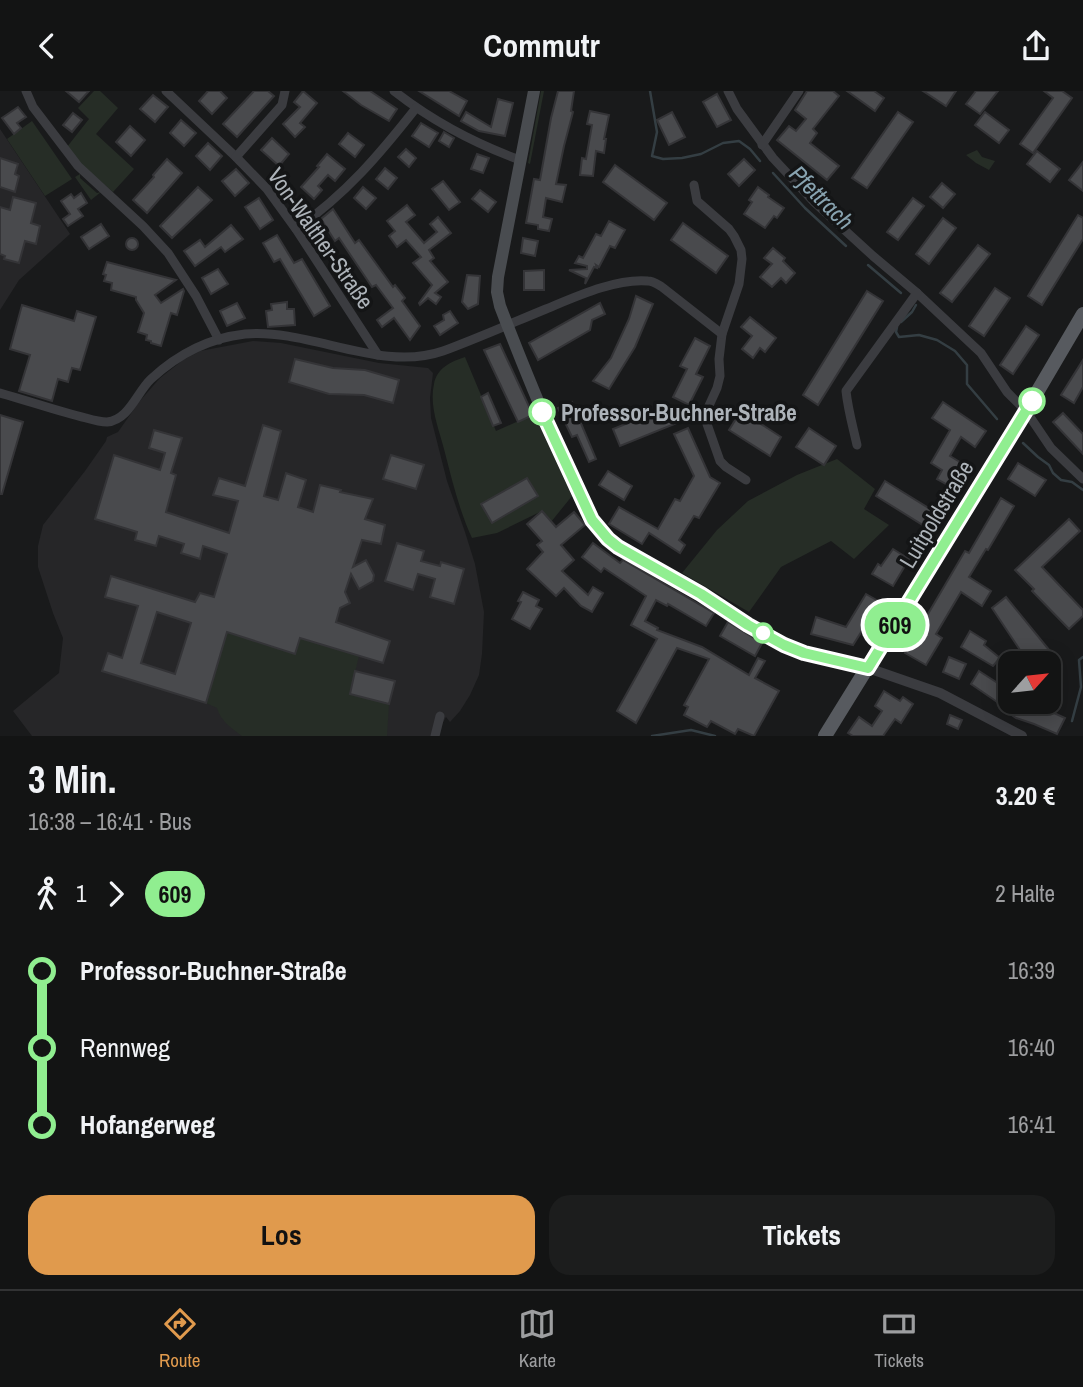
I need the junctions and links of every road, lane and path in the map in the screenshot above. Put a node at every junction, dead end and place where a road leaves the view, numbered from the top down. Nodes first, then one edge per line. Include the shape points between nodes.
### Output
1 (26, 91) edge
2 (166, 91) edge
3 (285, 91) edge
4 (394, 91) edge
5 (534, 91) edge
6 (728, 91) edge
7 (799, 91) edge
8 (416, 108) junction
9 (762, 145) junction
10 (236, 157) junction
11 (520, 160) junction
12 (694, 185) dead end
13 (296, 229) junction
14 (917, 293) junction
15 (1083, 314) edge
16 (507, 325) junction
17 (722, 334) junction
18 (219, 340) junction
19 (378, 355) junction
20 (0, 393) edge
21 (1026, 411) junction
22 (856, 446) dead end
23 (1083, 479) edge
24 (746, 480) dead end
25 (868, 668) junction
26 (440, 716) dead end
27 (435, 736) edge
28 (825, 736) edge
29 (1022, 736) edge

1 - 18 street via 78,166 168,253
2 - 10 street, Von-Walther-Straße
3 - 10 street via 282,105
4 - 8 street
5 - 11 main road
6 - 9 street
7 - 9 street
8 - 11 street
8 - 13 street via 352,183
9 - 14 street via 814,202
10 - 13 street, Von-Walther-Straße
11 - 16 main road via 498,277 499,306
12 - 17 street via 697,201 732,232 741,250 739,284
13 - 19 street, Von-Walther-Straße
14 - 21 street via 981,353
14 - 22 street via 846,391
15 - 21 main road, Luitpoldstraße
16 - 17 street via 592,291 648,281
16 - 19 street via 433,354
16 - 25 main road via 585,506 608,539 784,645
17 - 24 street via 720,376 707,423 720,461
18 - 19 street via 245,334 287,337
18 - 20 street via 179,357 150,380 123,415 109,422
21 - 23 street via 1051,448
21 - 25 main road, Luitpoldstraße
25 - 28 main road, Luitpoldstraße
25 - 29 street via 940,693
26 - 27 street

